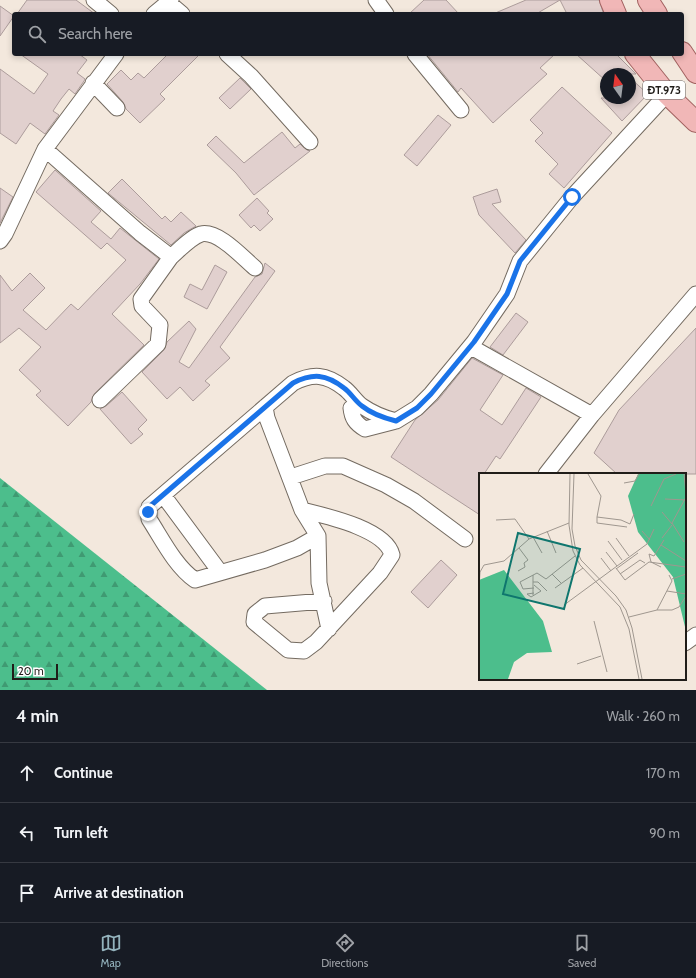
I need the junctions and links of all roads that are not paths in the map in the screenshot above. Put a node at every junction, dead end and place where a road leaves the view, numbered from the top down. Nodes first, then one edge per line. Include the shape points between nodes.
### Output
1 (94, 0) edge
2 (376, 0) edge
3 (610, 0) edge
4 (648, 0) edge
5 (169, 1) edge
6 (109, 12) edge
7 (156, 12) edge
8 (180, 12) edge
9 (385, 12) edge
10 (615, 12) edge
11 (656, 12) edge
12 (684, 55) edge
13 (114, 56) edge
14 (229, 56) edge
15 (417, 56) edge
16 (637, 56) edge
17 (696, 72) edge
18 (93, 83) junction
19 (668, 94) junction
20 (117, 108) dead end
21 (461, 110) dead end
22 (696, 122) edge
23 (310, 142) dead end
24 (45, 149) junction
25 (0, 241) edge
26 (171, 256) junction
27 (255, 268) dead end
28 (696, 294) edge
29 (473, 348) dead end
30 (100, 400) dead end
31 (265, 407) junction
32 (592, 415) junction
33 (547, 473) edge
34 (291, 477) junction
35 (163, 495) junction
36 (302, 510) junction
37 (318, 536) junction
38 (465, 539) dead end
39 (220, 572) junction
40 (324, 601) junction
41 (329, 629) junction
42 (696, 635) edge
43 (686, 642) edge

1 - 6 street
2 - 9 street
3 - 10 main road
4 - 11 main road
5 - 7 street
5 - 8 street
12 - 17 main road, ĐT.973
13 - 18 street
14 - 23 street via 252,76
15 - 21 street
16 - 19 main road, ĐT.973
18 - 20 street
18 - 24 street
19 - 22 main road, ĐT.973
19 - 31 street via 572,197 520,261 507,294 474,342 417,408 396,421 365,429 352,419 350,408 361,406 344,388 321,376 306,376 293,383
24 - 25 street
24 - 26 street via 140,233
26 - 27 street via 200,234 209,233 221,239
26 - 30 street via 141,298 142,306 160,325 158,344
28 - 32 street
29 - 32 street
31 - 34 street via 266,418 280,456
31 - 35 street
32 - 33 street
34 - 36 street
34 - 38 street via 326,466 343,466 414,501
35 - 39 street
35 - 39 street via 149,507 149,519 173,556 195,580
36 - 37 street
36 - 41 street via 352,525 379,538 391,548 392,555 380,573
37 - 39 street via 297,548 265,560
37 - 40 street via 320,583
40 - 41 street
40 - 41 street via 265,606 255,614 254,622 288,650 304,651
42 - 43 street

